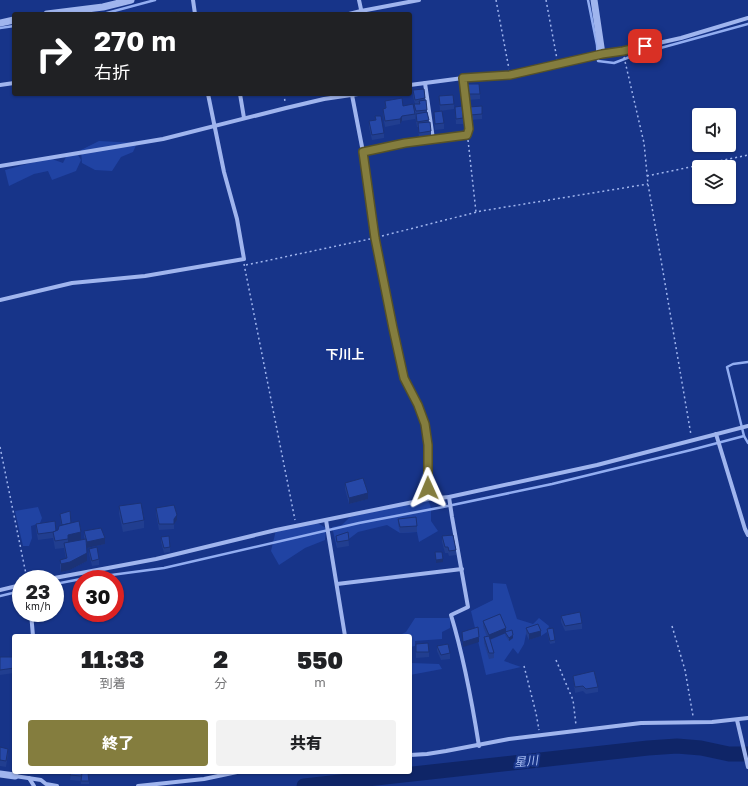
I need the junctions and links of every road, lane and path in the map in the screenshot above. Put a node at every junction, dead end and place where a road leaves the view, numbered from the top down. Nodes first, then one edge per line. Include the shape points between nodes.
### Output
1 (131, 0) edge
2 (193, 0) edge
3 (359, 0) edge
4 (419, 0) edge
5 (496, 0) edge
6 (546, 0) edge
7 (594, 0) edge
8 (63, 12) edge
9 (195, 12) edge
10 (361, 12) edge
11 (748, 18) edge
12 (12, 20) edge
13 (0, 23) edge
14 (623, 51) junction
15 (602, 54) junction
16 (558, 64) junction
17 (510, 75) junction
18 (463, 78) junction
19 (12, 83) edge
20 (425, 83) junction
21 (0, 85) edge
22 (412, 85) edge
23 (208, 96) edge
24 (240, 96) edge
25 (284, 96) edge
26 (346, 96) edge
27 (352, 96) edge
28 (286, 108) junction
29 (244, 118) junction
30 (215, 125) junction
31 (467, 135) junction
32 (433, 139) junction
33 (363, 152) junction
34 (748, 155) edge
35 (0, 166) edge
36 (647, 176) junction
37 (648, 184) junction
38 (476, 212) junction
39 (375, 238) junction
40 (244, 258) junction
41 (245, 265) junction
42 (0, 300) edge
43 (748, 426) edge
44 (716, 434) junction
45 (692, 440) junction
46 (0, 447) edge
47 (449, 497) junction
48 (428, 499) junction
49 (326, 520) junction
50 (296, 526) junction
51 (748, 536) edge
52 (25, 570) edge
53 (462, 570) junction
54 (64, 576) edge
55 (337, 584) junction
56 (12, 587) edge
57 (0, 590) edge
58 (32, 622) edge
59 (672, 626) dead end
60 (33, 634) edge
61 (345, 634) edge
62 (556, 660) dead end
63 (524, 666) dead end
64 (748, 718) edge
65 (737, 720) junction
66 (694, 722) junction
67 (577, 731) junction
68 (540, 735) junction
69 (479, 746) junction
70 (412, 755) edge
71 (748, 766) edge
72 (0, 774) edge
73 (15, 774) edge
74 (228, 774) edge
75 (30, 778) junction
76 (34, 786) edge
77 (57, 786) edge
78 (138, 786) edge

1 - 8 street via 103,7
2 - 9 street
3 - 10 street
4 - 10 street
5 - 17 path
6 - 16 path
7 - 15 street
11 - 14 street via 682,38
12 - 13 street
14 - 15 street
14 - 36 path via 644,143
15 - 16 street
16 - 17 street
17 - 18 street
18 - 20 street
18 - 31 street via 469,129
19 - 21 street
20 - 22 street
20 - 32 street
23 - 30 street
24 - 29 street
25 - 28 path
26 - 28 street
27 - 33 street
28 - 29 street
29 - 30 street
30 - 35 street via 163,139
30 - 40 street
31 - 32 street
31 - 38 path
32 - 33 street
33 - 39 street
34 - 36 path
36 - 37 path
37 - 38 path
37 - 45 path
38 - 39 path
39 - 41 path
39 - 48 street via 404,378 425,424 428,445
40 - 41 path
40 - 42 street via 145,276 72,283
41 - 50 path
43 - 44 street
44 - 45 street
44 - 51 street
45 - 47 street via 597,465
46 - 52 path
47 - 48 street
47 - 53 street
48 - 49 street
49 - 50 street
49 - 55 street
50 - 54 street via 156,559
53 - 55 street
53 - 69 street via 468,607 451,615
55 - 61 street
56 - 57 street
58 - 60 street
59 - 66 path via 685,670
62 - 67 path via 573,700
63 - 68 path
64 - 65 street
65 - 66 street
65 - 71 street
66 - 67 street via 641,723
67 - 68 street
68 - 69 street
69 - 70 street
72 - 73 street
73 - 75 street
74 - 78 street
75 - 76 street
75 - 77 street

